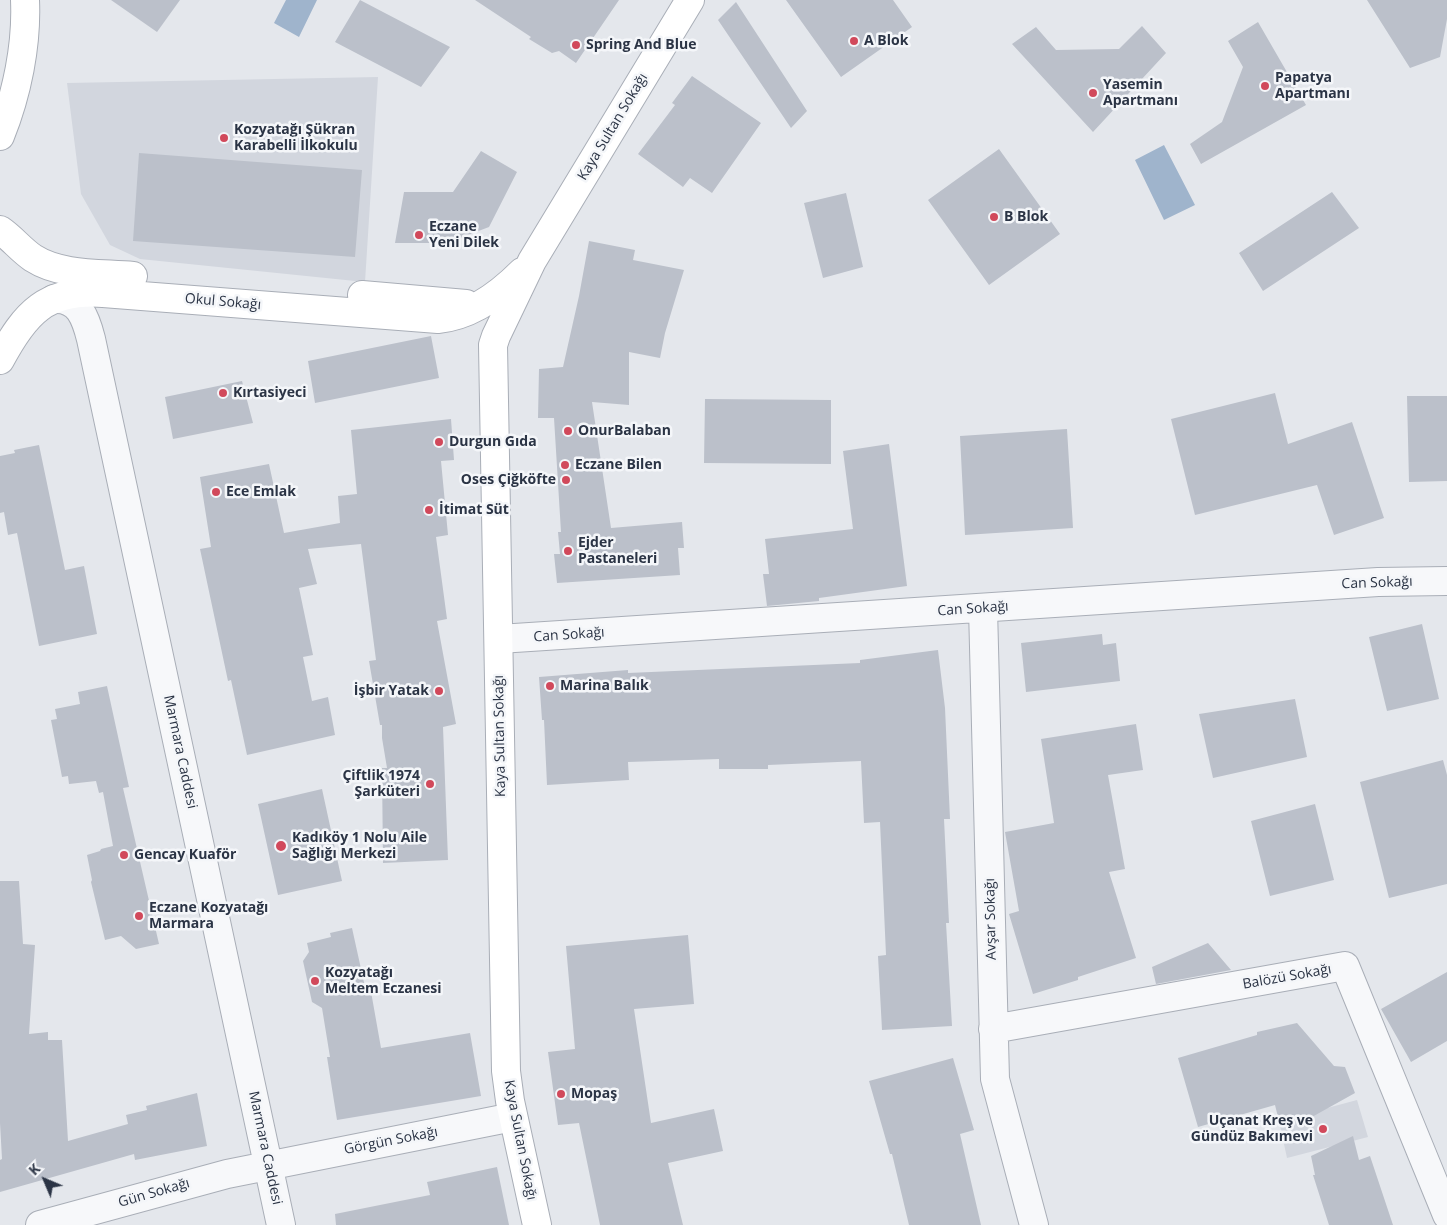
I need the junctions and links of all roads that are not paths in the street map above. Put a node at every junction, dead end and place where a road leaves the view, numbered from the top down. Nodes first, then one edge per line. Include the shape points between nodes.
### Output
1 (25, 0) edge
2 (690, 0) edge
3 (0, 136) edge
4 (0, 230) edge
5 (536, 254) junction
6 (51, 300) junction
7 (474, 308) junction
8 (0, 322) edge
9 (493, 349) junction
10 (0, 360) edge
11 (1447, 581) edge
12 (983, 608) junction
13 (498, 639) junction
14 (993, 1029) junction
15 (513, 1117) junction
16 (269, 1165) junction
17 (1447, 1215) edge
18 (40, 1225) edge
19 (281, 1225) edge
20 (537, 1225) edge
21 (1034, 1225) edge

1 - 3 street via 16,82
2 - 5 street, Kaya Sultan Sokağı
4 - 7 street, Okul Sokağı via 35,259 68,270 460,303
5 - 7 street, Kaya Sultan Sokağı via 502,290
5 - 9 street, Kaya Sultan Sokağı via 496,336
6 - 7 street, Okul Sokağı via 95,292 427,320 443,319
6 - 8 street
6 - 10 street, Okul Sokağı via 24,321
6 - 16 street, Marmara Caddesi via 65,298 77,306 91,339
7 - 9 street via 486,318
9 - 13 street, Kaya Sultan Sokağı
11 - 12 street, Can Sokağı via 1378,582
12 - 13 street, Can Sokağı
12 - 14 street, Avşar Sokağı
13 - 15 street, Kaya Sultan Sokağı via 506,1053
14 - 17 street, Balözü Sokağı via 1345,966
14 - 21 street, Avşar Sokağı via 995,1079
15 - 16 street, Görgün Sokağı
15 - 20 street, Kaya Sultan Sokağı
16 - 18 street, Gün Sokağı via 196,1181
16 - 19 street, Marmara Caddesi

